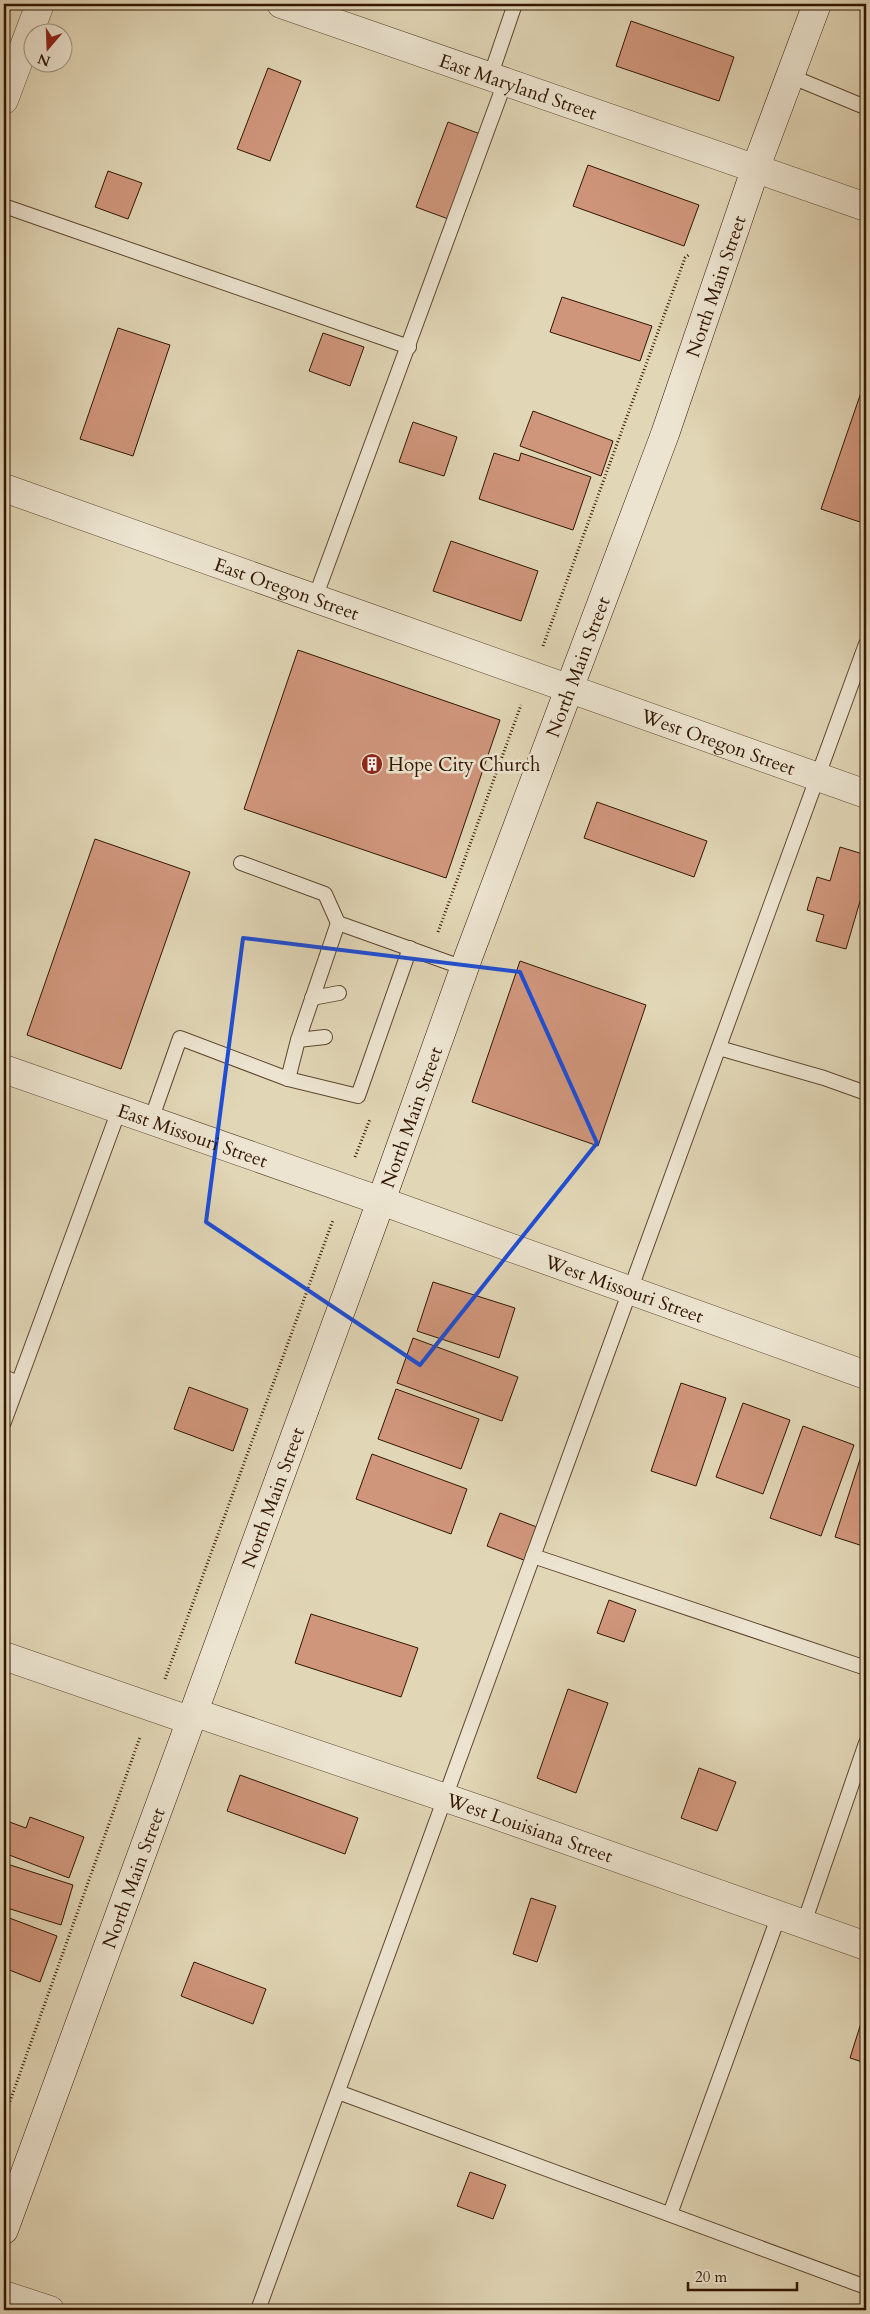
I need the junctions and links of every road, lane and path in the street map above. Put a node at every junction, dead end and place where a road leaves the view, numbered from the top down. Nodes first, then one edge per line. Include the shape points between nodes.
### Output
1 (40, 4) edge
2 (281, 4) edge
3 (515, 4) edge
4 (817, 4) edge
5 (790, 76) junction
6 (497, 79) junction
7 (4, 100) edge
8 (866, 108) edge
9 (756, 168) junction
10 (4, 206) edge
11 (866, 207) edge
12 (686, 258) dead end
13 (409, 347) junction
14 (4, 488) edge
15 (315, 598) junction
16 (545, 641) dead end
17 (866, 644) edge
18 (570, 688) junction
19 (818, 777) junction
20 (866, 794) edge
21 (241, 863) dead end
22 (338, 924) junction
23 (410, 948) junction
24 (464, 968) junction
25 (339, 993) dead end
26 (312, 998) junction
27 (325, 1037) dead end
28 (298, 1040) junction
29 (719, 1048) junction
30 (4, 1069) edge
31 (288, 1079) junction
32 (866, 1093) edge
33 (119, 1110) junction
34 (150, 1120) junction
35 (381, 1201) junction
36 (329, 1231) dead end
37 (630, 1291) junction
38 (866, 1375) edge
39 (4, 1377) edge
40 (18, 1383) junction
41 (4, 1422) edge
42 (533, 1556) junction
43 (4, 1656) edge
44 (866, 1668) edge
45 (163, 1684) dead end
46 (191, 1716) junction
47 (138, 1741) dead end
48 (866, 1743) edge
49 (445, 1798) junction
50 (779, 1915) junction
51 (804, 1923) junction
52 (866, 1946) edge
53 (338, 2092) junction
54 (4, 2118) edge
55 (670, 2214) junction
56 (4, 2230) edge
57 (866, 2287) edge
58 (4, 2295) edge
59 (50, 2310) edge
60 (258, 2310) edge

1 - 7 street
2 - 6 street, East Maryland Street
3 - 6 lane
4 - 5 street, North Main Street
5 - 8 lane
5 - 9 street, North Main Street
6 - 9 street, East Maryland Street
6 - 13 lane
9 - 11 street, East Maryland Street
9 - 18 street, North Main Street via 665,434
10 - 13 lane
12 - 16 path, North Main Street
13 - 15 lane
14 - 15 street, East Oregon Street
15 - 18 street, East Oregon Street
17 - 19 lane
18 - 19 street, West Oregon Street
18 - 24 street, North Main Street
19 - 20 street, West Oregon Street
19 - 29 lane
21 - 22 lane via 325,894
22 - 23 lane
22 - 26 lane
23 - 24 lane
23 - 31 lane via 375,1032 358,1096
24 - 35 street, North Main Street
25 - 26 lane
26 - 28 lane
27 - 28 lane
28 - 31 lane
29 - 32 lane
29 - 37 lane
30 - 33 street, East Missouri Street
31 - 34 lane via 180,1038
33 - 34 street, East Missouri Street
33 - 40 lane
34 - 35 street, East Missouri Street
35 - 37 street, West Missouri Street
35 - 46 street, North Main Street
36 - 45 path, North Main Street
37 - 38 street, West Missouri Street
37 - 42 lane
39 - 40 lane
40 - 41 lane
42 - 44 lane
42 - 49 lane
43 - 46 street, West Louisiana Street
46 - 49 street, West Louisiana Street
46 - 56 street, North Main Street
47 - 54 path, North Main Street
48 - 51 lane
49 - 50 street, West Louisiana Street
49 - 53 lane
50 - 51 street, West Louisiana Street
50 - 55 lane
51 - 52 street, West Louisiana Street
53 - 55 lane
53 - 60 lane
55 - 57 lane
58 - 59 street

